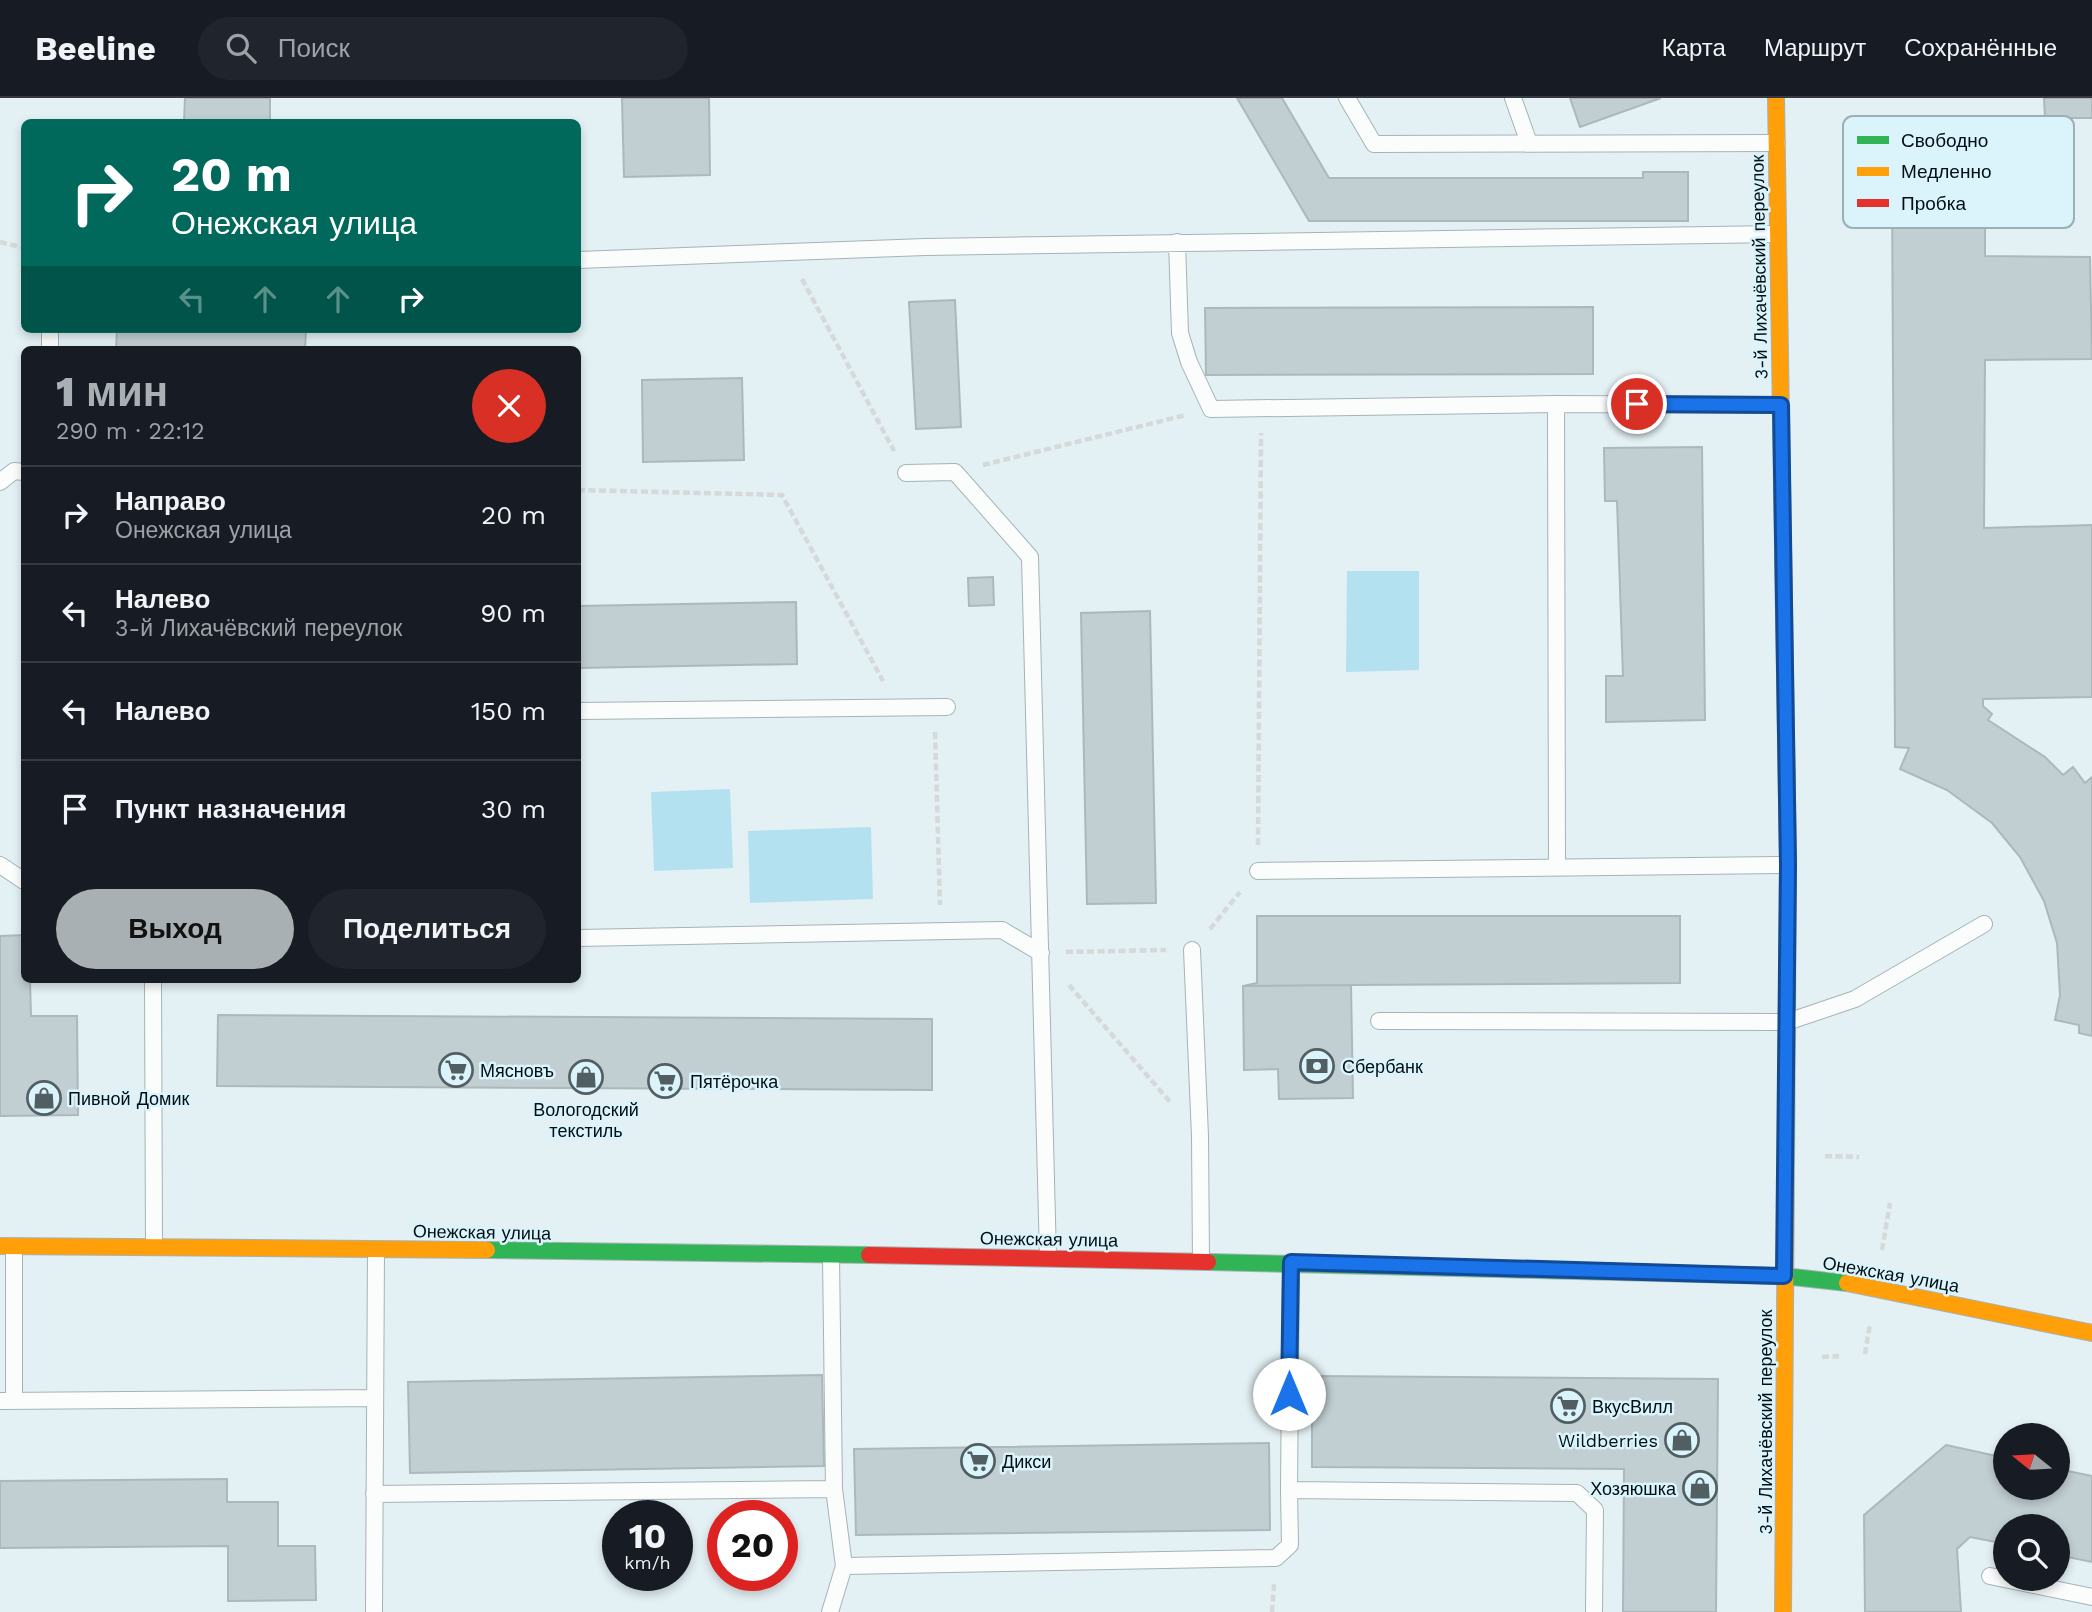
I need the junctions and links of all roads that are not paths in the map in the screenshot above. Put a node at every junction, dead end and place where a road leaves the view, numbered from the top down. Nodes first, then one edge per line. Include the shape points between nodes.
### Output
1 (1348, 98) edge
2 (1513, 98) edge
3 (1776, 98) edge
4 (1777, 143) junction
5 (1529, 144) junction
6 (1778, 234) junction
7 (1177, 242) junction
8 (581, 260) edge
9 (1556, 404) junction
10 (1781, 405) junction
11 (21, 472) edge
12 (906, 473) road end
13 (0, 482) edge
14 (940, 706) road end
15 (581, 711) edge
16 (0, 865) edge
17 (1788, 865) junction
18 (1557, 866) junction
19 (1258, 872) road end
20 (21, 879) edge
21 (0, 881) edge
22 (21, 881) edge
23 (1984, 924) dead end
24 (581, 938) edge
25 (1192, 950) road end
26 (1041, 953) junction
27 (153, 983) edge
28 (1379, 1021) dead end
29 (1787, 1022) junction
30 (155, 1245) junction
31 (7, 1246) edge
32 (376, 1250) junction
33 (831, 1256) junction
34 (1048, 1258) junction
35 (1200, 1261) junction
36 (1291, 1262) junction
37 (1784, 1276) junction
38 (2092, 1333) edge
39 (375, 1398) junction
40 (7, 1401) edge
41 (834, 1489) junction
42 (1289, 1490) junction
43 (374, 1494) junction
44 (844, 1566) junction
45 (1990, 1576) dead end
46 (2092, 1597) edge
47 (374, 1612) edge
48 (830, 1612) edge
49 (1594, 1612) edge
50 (1783, 1612) edge

1 - 5 lane via 1374,144
2 - 5 lane
3 - 4 main road, 3-й Лихачёвский переулок
4 - 5 lane
4 - 6 main road, 3-й Лихачёвский переулок
6 - 7 lane
6 - 10 main road, 3-й Лихачёвский переулок
7 - 8 lane
7 - 9 lane via 1180,333 1212,409
9 - 10 lane
9 - 18 lane
10 - 17 main road, 3-й Лихачёвский переулок
11 - 13 lane via 14,471
12 - 26 lane via 955,472 1030,557
14 - 15 lane
16 - 20 lane
17 - 18 lane
17 - 29 main road, 3-й Лихачёвский переулок
18 - 19 lane
21 - 22 lane
23 - 29 lane via 1855,999
24 - 26 lane via 1003,930
25 - 35 lane
26 - 34 lane
27 - 30 lane
28 - 29 lane
29 - 37 main road, 3-й Лихачёвский переулок
30 - 31 main road, Онежская улица
30 - 32 main road, Онежская улица
31 - 40 lane
32 - 33 main road, Онежская улица
32 - 39 lane
33 - 34 main road, Онежская улица
33 - 41 lane
34 - 35 main road, Онежская улица
35 - 36 main road, Онежская улица
36 - 37 main road, Онежская улица
36 - 42 lane
37 - 38 main road, Онежская улица via 1857,1284
37 - 50 main road, 3-й Лихачёвский переулок
39 - 40 lane
39 - 43 lane
41 - 43 lane
41 - 44 lane
42 - 44 lane via 1290,1545 1276,1558
42 - 49 lane via 1577,1493 1595,1510
43 - 47 lane
44 - 48 lane
45 - 46 lane

